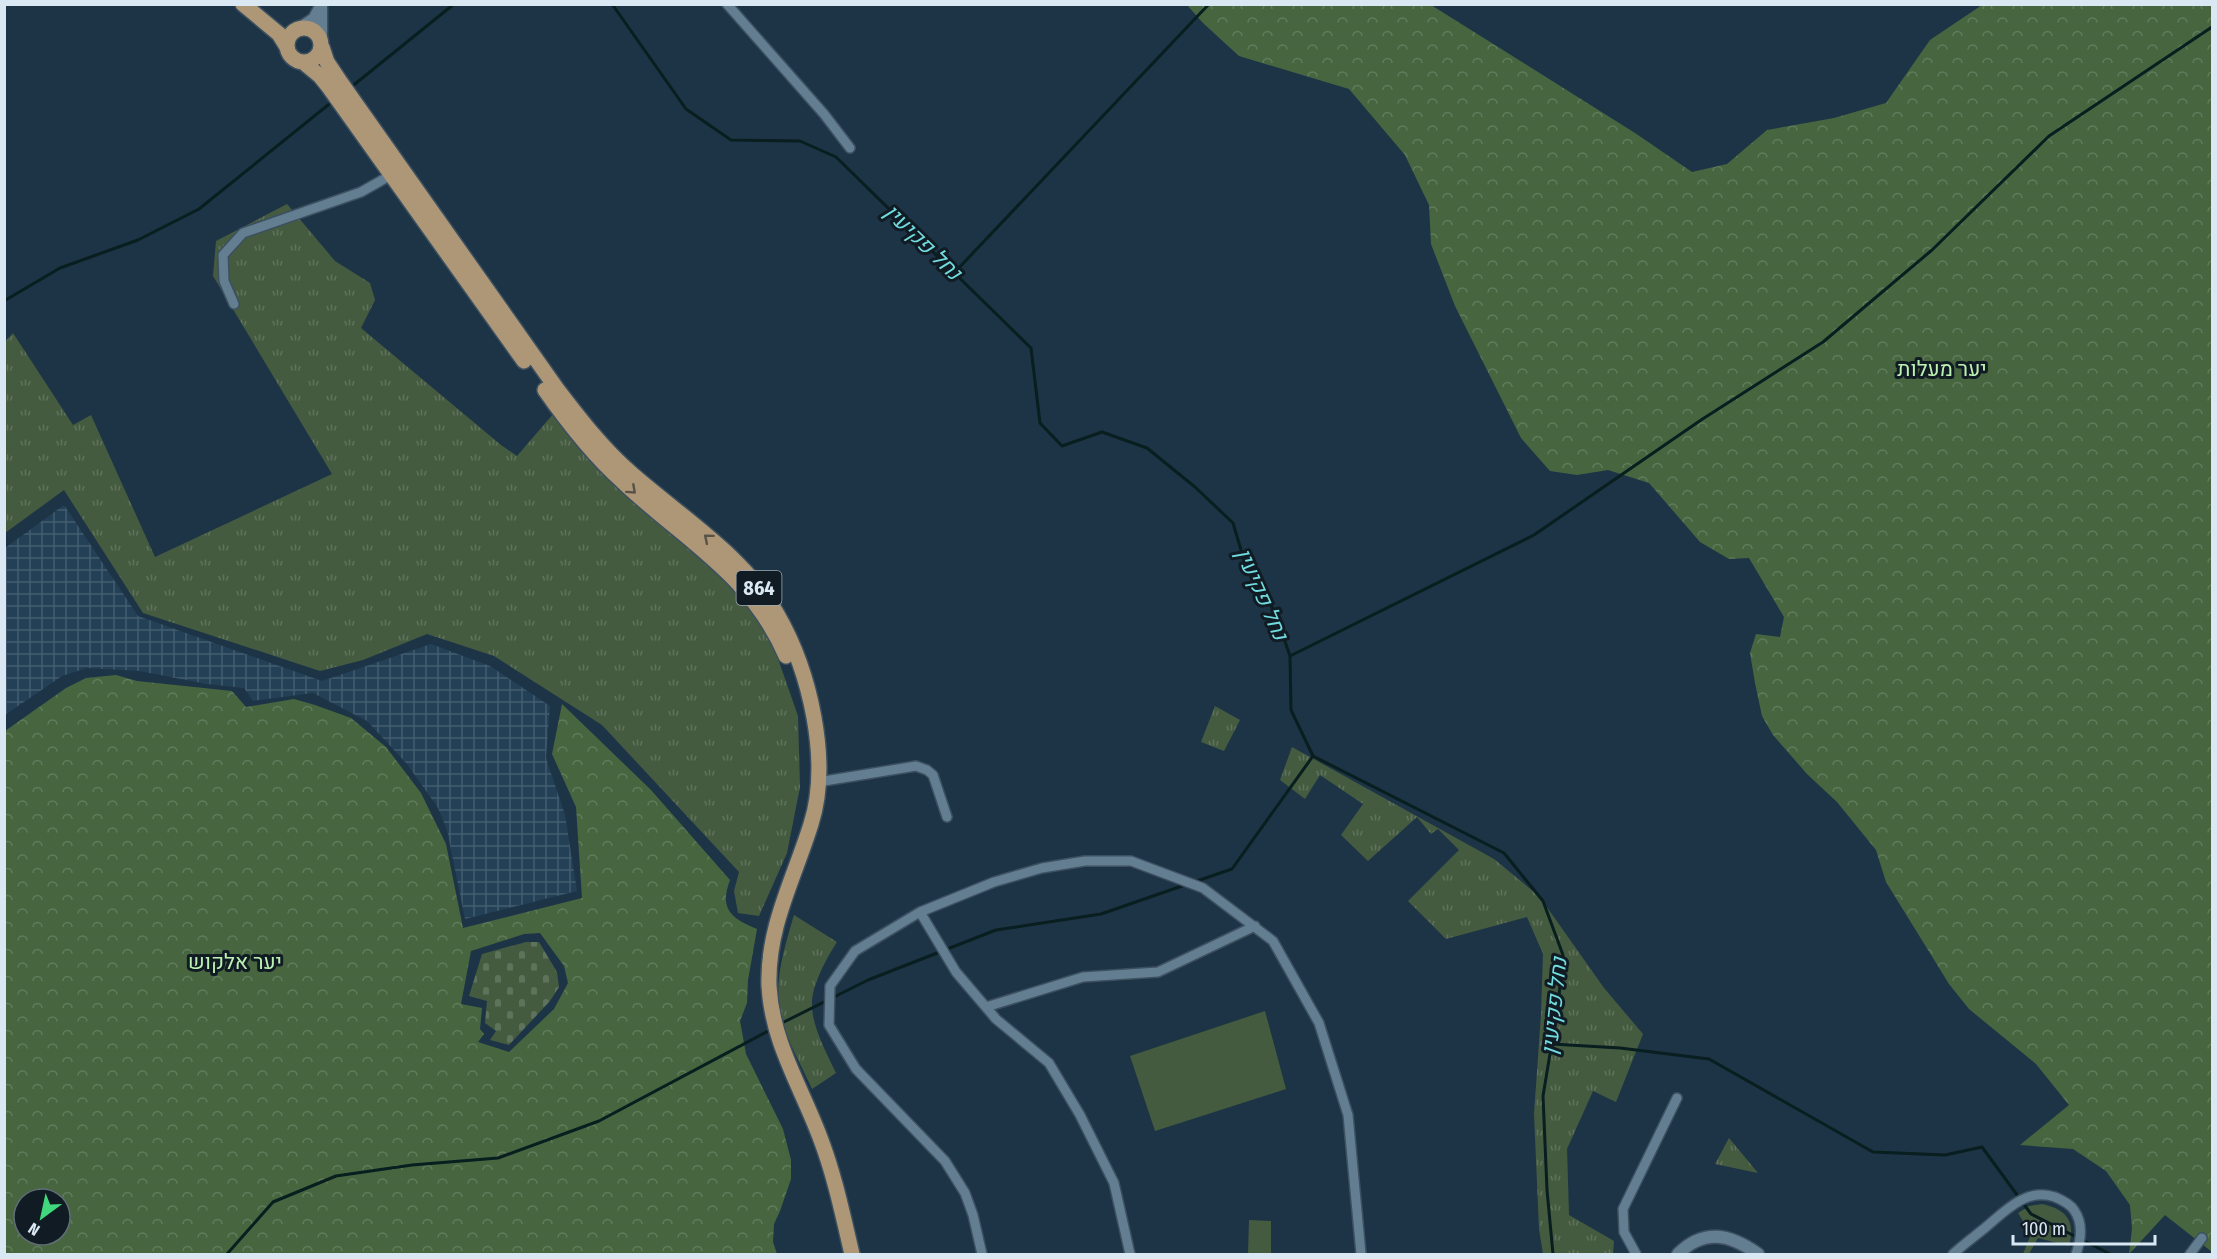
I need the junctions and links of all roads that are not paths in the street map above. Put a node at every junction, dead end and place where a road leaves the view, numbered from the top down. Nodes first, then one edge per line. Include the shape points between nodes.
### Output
1 (243, 4) edge
2 (258, 4) edge
3 (727, 4) edge
4 (321, 6) edge
5 (300, 28) junction
6 (321, 42) junction
7 (287, 47) junction
8 (303, 62) junction
9 (850, 148) dead end
10 (390, 153) junction
11 (391, 173) junction
12 (234, 304) dead end
13 (818, 782) junction
14 (947, 817) dead end
15 (920, 912) junction
16 (1255, 927) junction
17 (986, 1007) junction
18 (1677, 1098) dead end
19 (2202, 1238) dead end
20 (844, 1254) edge
21 (852, 1254) edge
22 (982, 1254) edge
23 (1130, 1254) edge
24 (1361, 1254) edge
25 (1636, 1254) edge
26 (1678, 1254) edge
27 (1758, 1254) edge
28 (1953, 1254) edge
29 (2076, 1254) edge
30 (2190, 1254) edge

1 - 7 main road via 279,34
2 - 5 main road via 283,24
3 - 9 street
4 - 5 street via 314,19
4 - 6 street
5 - 6 main road via 313,29
5 - 7 main road via 289,36
6 - 8 main road via 315,59
6 - 10 main road, 864 via 327,62
7 - 8 main road via 293,58
8 - 11 main road, 864 via 320,76
10 - 11 street via 394,166
13 -> 10 main road, 864 via 817,744 808,691 785,628 766,596 726,554 631,473 588,429
11 - 12 street via 361,192 243,233 224,255 224,281
11 -> 20 main road, 864 via 588,446 750,594 790,665 806,730 809,785 800,832 770,911 762,971 763,1006 775,1055 815,1145
13 - 14 street via 916,766 933,776
13 - 21 main road, 864 via 812,823 778,915 769,985 778,1038 825,1151
15 - 16 street via 994,882 1042,868 1085,861 1131,861 1203,888
15 - 17 street via 956,972
15 - 22 street via 855,951 830,986 829,1025 855,1069 945,1161 965,1193
16 - 17 street via 1158,972 1083,977
16 - 24 street via 1273,941 1319,1023 1348,1115
17 - 23 street via 1049,1063 1080,1115 1114,1183
18 - 25 street via 1623,1209 1624,1232
19 - 30 street
26 - 27 street via 1694,1242 1718,1236
28 - 29 street via 2016,1202 2039,1195 2063,1200 2073,1208 2082,1234

